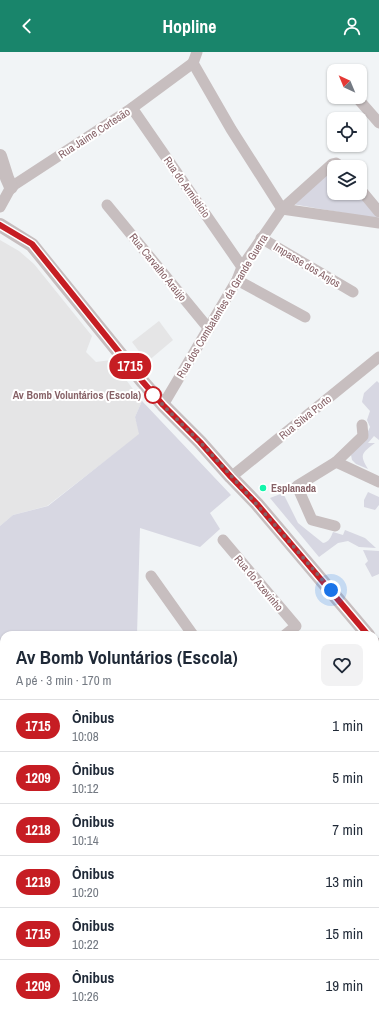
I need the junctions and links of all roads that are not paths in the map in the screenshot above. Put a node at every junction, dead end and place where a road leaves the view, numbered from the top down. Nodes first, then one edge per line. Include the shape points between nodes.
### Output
1 (197, 52) edge
2 (193, 63) junction
3 (362, 104) edge
4 (132, 108) junction
5 (379, 123) edge
6 (0, 156) edge
7 (327, 168) edge
8 (11, 187) junction
9 (367, 197) edge
10 (107, 205) dead end
11 (0, 207) edge
12 (282, 209) junction
13 (379, 212) edge
14 (379, 223) edge
15 (0, 225) edge
16 (261, 238) junction
17 (242, 267) junction
18 (237, 280) junction
19 (354, 292) dead end
20 (306, 317) dead end
21 (209, 329) junction
22 (379, 357) edge
23 (163, 405) junction
24 (362, 424) dead end
25 (336, 462) junction
26 (231, 477) junction
27 (379, 482) edge
28 (335, 526) dead end
29 (223, 540) dead end
30 (151, 576) dead end
31 (190, 631) edge
32 (290, 631) edge
33 (365, 631) edge

1 - 2 street
2 - 4 street, Rua Jaime Cortesão
2 - 12 street
3 - 5 street
4 - 8 street, Rua Jaime Cortesão
4 - 17 street, Rua do Armísticio
6 - 8 street
7 - 12 street, Rua dos Combatentes da Grande Guerra
8 - 11 street, Rua Jaime Cortesão
9 - 13 street
10 - 21 street, Rua Carvalho Araújo
12 - 14 street
12 - 16 street, Rua dos Combatentes da Grande Guerra
15 - 23 street via 32,244
16 - 17 street, Rua dos Combatentes da Grande Guerra
16 - 19 street, Impasse dos Anjos
17 - 18 street, Rua dos Combatentes da Grande Guerra
18 - 20 street
18 - 21 street, Rua dos Combatentes da Grande Guerra
21 - 23 street, Rua dos Combatentes da Grande Guerra
22 - 26 street, Rua Silva Porto
23 - 26 street
24 - 25 street via 363,436
25 - 27 street
25 - 28 street via 297,486 312,520
26 - 33 street via 287,538
29 - 32 street, Rua do Azevinho via 296,626
30 - 31 street

